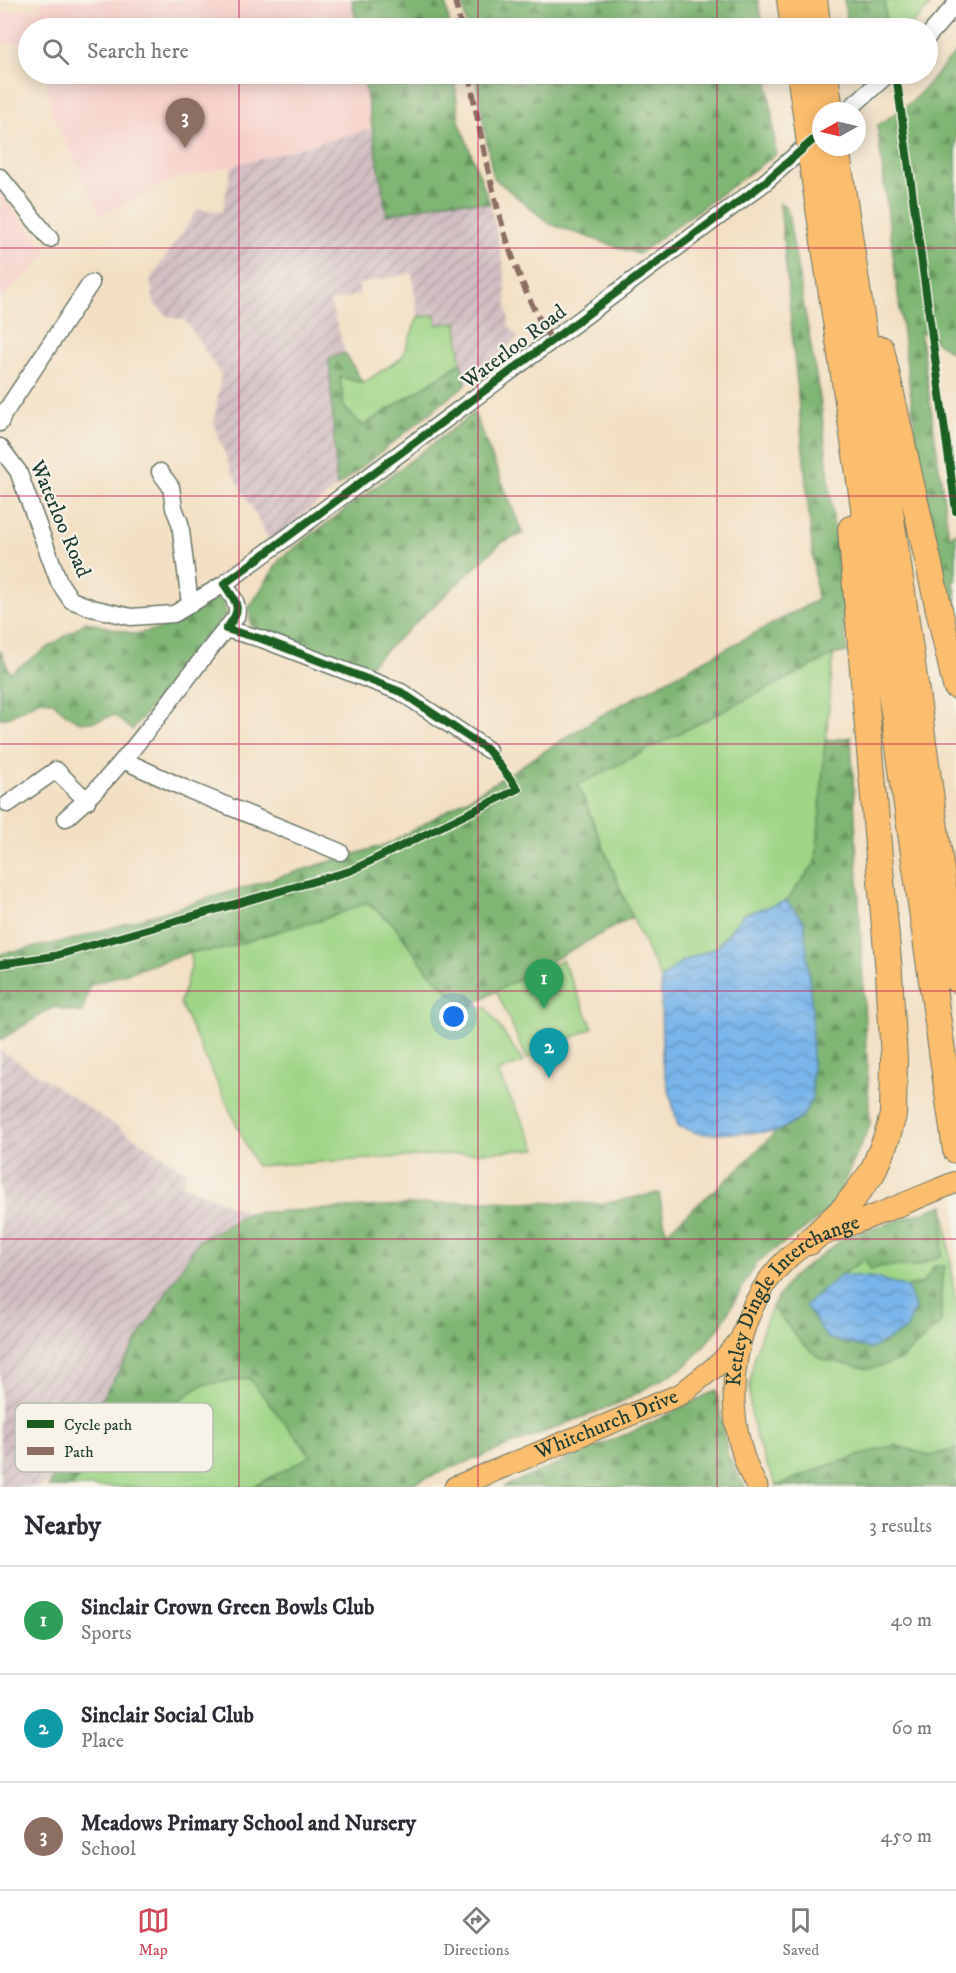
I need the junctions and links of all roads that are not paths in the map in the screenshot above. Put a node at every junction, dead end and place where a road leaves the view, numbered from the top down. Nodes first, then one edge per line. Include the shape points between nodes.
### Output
1 (790, 0) edge
2 (814, 0) edge
3 (956, 4) edge
4 (793, 18) edge
5 (817, 18) edge
6 (938, 24) edge
7 (802, 84) edge
8 (826, 84) edge
9 (877, 84) edge
10 (829, 102) edge
11 (857, 102) edge
12 (812, 134) edge
13 (812, 140) edge
14 (815, 156) edge
15 (837, 156) edge
16 (838, 156) edge
17 (0, 177) edge
18 (50, 239) dead end
19 (91, 283) dead end
20 (832, 291) junction
21 (0, 423) edge
22 (0, 447) edge
23 (160, 472) dead end
24 (224, 584) junction
25 (190, 604) junction
26 (226, 629) junction
27 (956, 686) edge
28 (488, 750) dead end
29 (123, 760) junction
30 (87, 801) junction
31 (8, 804) dead end
32 (66, 818) dead end
33 (340, 852) dead end
34 (956, 979) edge
35 (956, 1150) edge
36 (956, 1182) edge
37 (809, 1242) junction
38 (742, 1337) junction
39 (455, 1487) edge
40 (757, 1487) edge

1 - 4 highway
2 - 5 highway
3 - 6 street
7 - 12 highway
8 - 10 highway
9 - 11 street
13 - 24 street, Waterloo Road via 764,183
14 - 20 highway
15 - 34 highway
16 - 27 highway
17 - 18 street
19 - 21 street
20 - 35 highway
20 - 37 highway via 889,973 893,1115 872,1173 846,1207
22 - 25 street, Waterloo Road via 18,471 59,582 70,600 130,617 174,614
23 - 25 street via 171,487 180,523
24 - 25 street, Waterloo Road
24 - 26 street via 238,609
26 - 28 street via 401,692
26 - 29 street
29 - 30 street
29 - 33 street
30 - 31 street via 56,770
30 - 32 street
36 - 37 main road, Ketley Dingle Interchange
37 - 38 main road, Ketley Dingle Interchange via 780,1266 760,1293
38 - 39 main road, Whitchurch Drive via 720,1362 681,1394
38 - 40 main road, Ketley Dingle Interchange via 734,1403 748,1471

